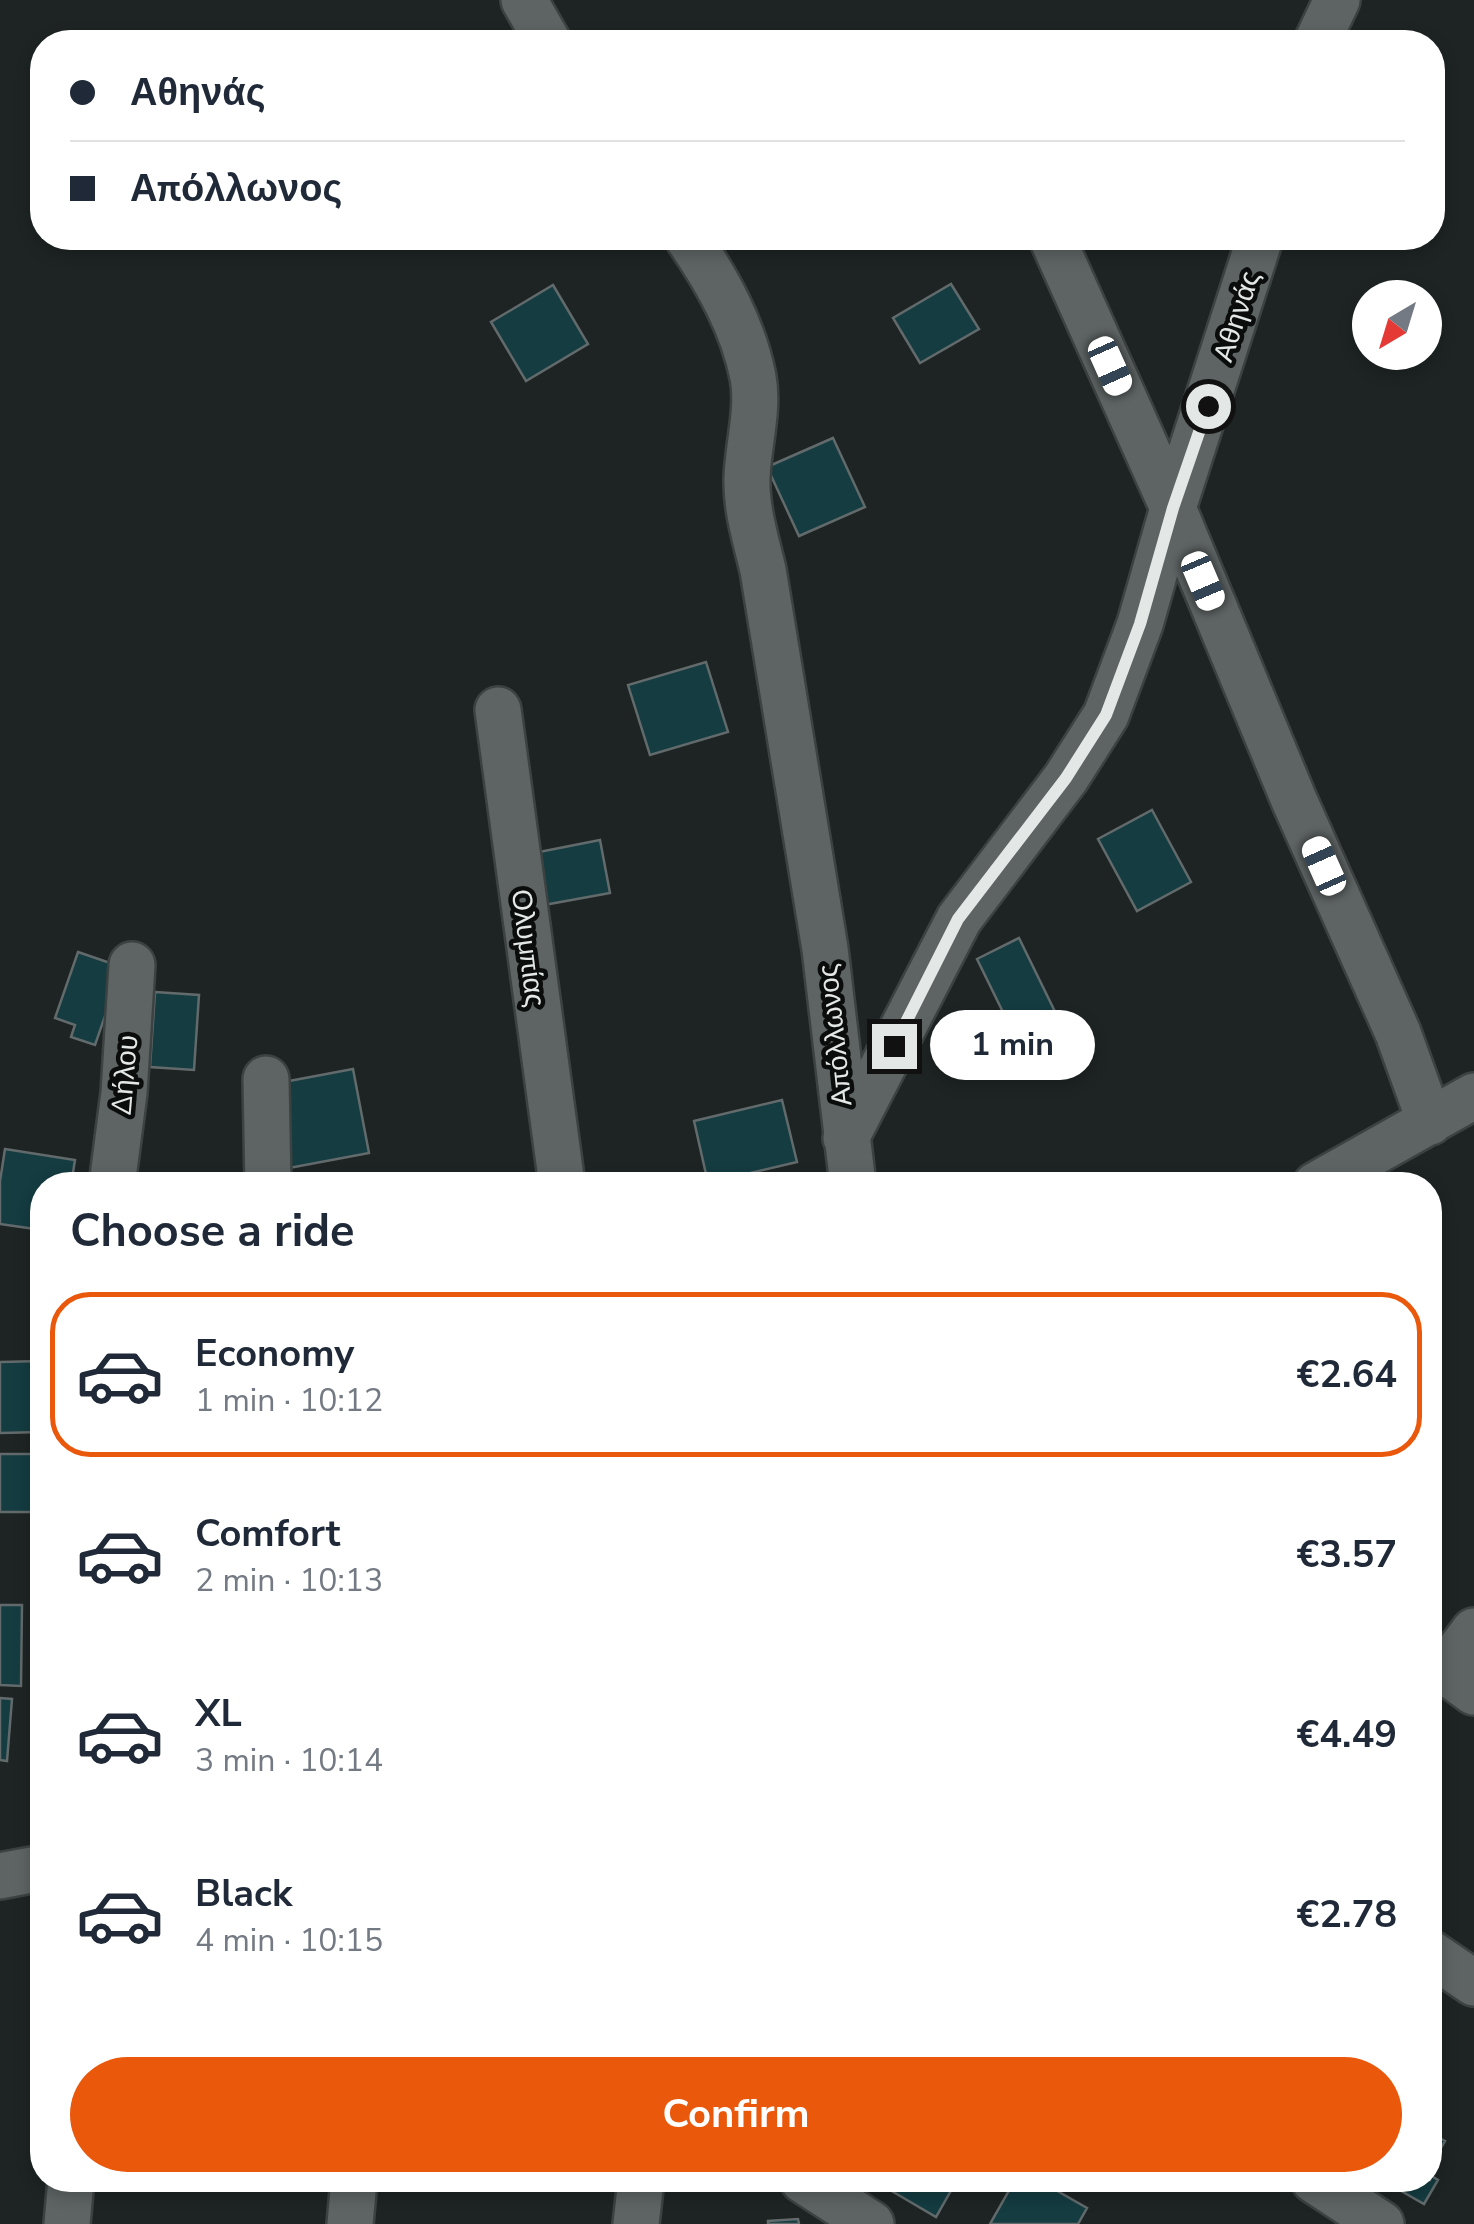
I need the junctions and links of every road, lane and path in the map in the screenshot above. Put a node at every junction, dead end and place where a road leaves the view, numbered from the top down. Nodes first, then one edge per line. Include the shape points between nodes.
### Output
1 (524, 0) edge
2 (1337, 0) edge
3 (541, 30) edge
4 (1323, 30) edge
5 (697, 250) edge
6 (1057, 250) edge
7 (1256, 250) edge
8 (1173, 508) junction
9 (498, 710) dead end
10 (132, 965) dead end
11 (266, 1079) dead end
12 (1474, 1096) edge
13 (1430, 1122) junction
14 (846, 1138) junction
15 (114, 1172) edge
16 (268, 1172) edge
17 (560, 1172) edge
18 (851, 1172) edge
19 (1340, 1172) edge
20 (1474, 1630) edge
21 (1450, 1674) edge
22 (30, 1870) edge
23 (0, 1876) edge
24 (1442, 1962) edge
25 (1474, 1983) edge
26 (70, 2192) edge
27 (353, 2192) edge
28 (640, 2192) edge
29 (822, 2192) edge
30 (1332, 2192) edge
31 (67, 2224) edge
32 (350, 2224) edge
33 (636, 2224) edge
34 (871, 2224) edge
35 (1381, 2224) edge

1 - 3 street
2 - 4 street
5 - 14 street, Απόλλωνος via 715,276 753,380 746,480 825,949
6 - 8 street
7 - 8 street, Αθηνάς
8 - 13 street
8 - 14 street, Απόλλωνος via 1106,715 958,919
9 - 17 street, Ολυμπίας
10 - 15 street, Δήλου
11 - 16 street
12 - 13 street
13 - 19 street
14 - 18 street
20 - 21 street
22 - 23 street
24 - 25 street
26 - 31 street
27 - 32 street
28 - 33 street
29 - 34 street
30 - 35 street

